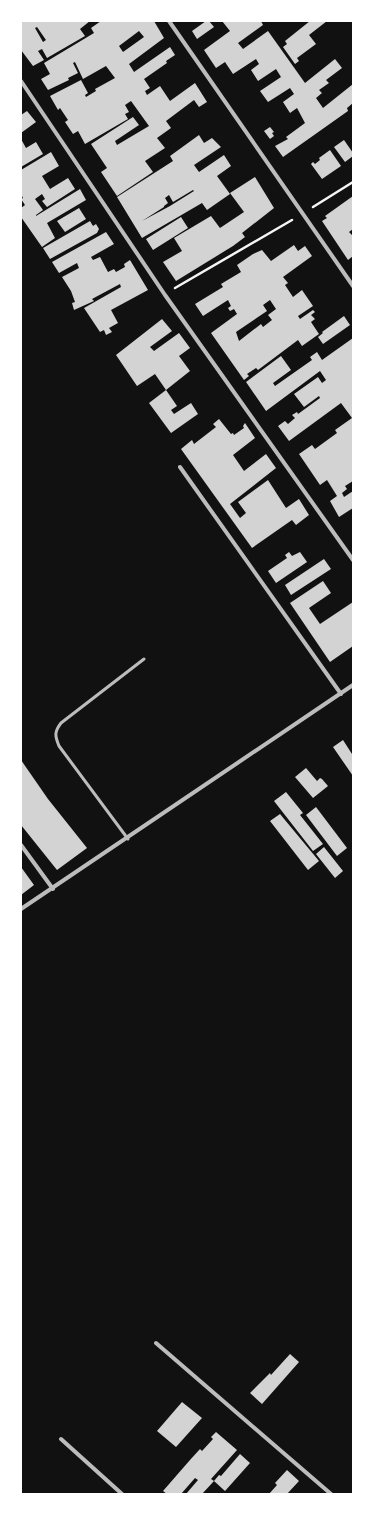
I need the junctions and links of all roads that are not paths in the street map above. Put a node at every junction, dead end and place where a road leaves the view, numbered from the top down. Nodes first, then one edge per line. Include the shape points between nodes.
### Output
1 (169, 21) edge
2 (21, 81) edge
3 (353, 286) edge
4 (180, 467) dead end
5 (353, 560) edge
6 (144, 659) dead end
7 (353, 685) edge
8 (341, 694) junction
9 (128, 839) junction
10 (21, 845) edge
11 (53, 889) junction
12 (21, 909) edge
13 (156, 1343) dead end
14 (60, 1439) dead end
15 (122, 1494) edge
16 (331, 1494) edge

1 - 3 street
2 - 5 street via 165,295
4 - 8 street
6 - 9 lane via 61,723 55,736 59,746
7 - 8 street
8 - 9 street
9 - 11 street
10 - 11 street
11 - 12 street
13 - 16 street
14 - 15 street

